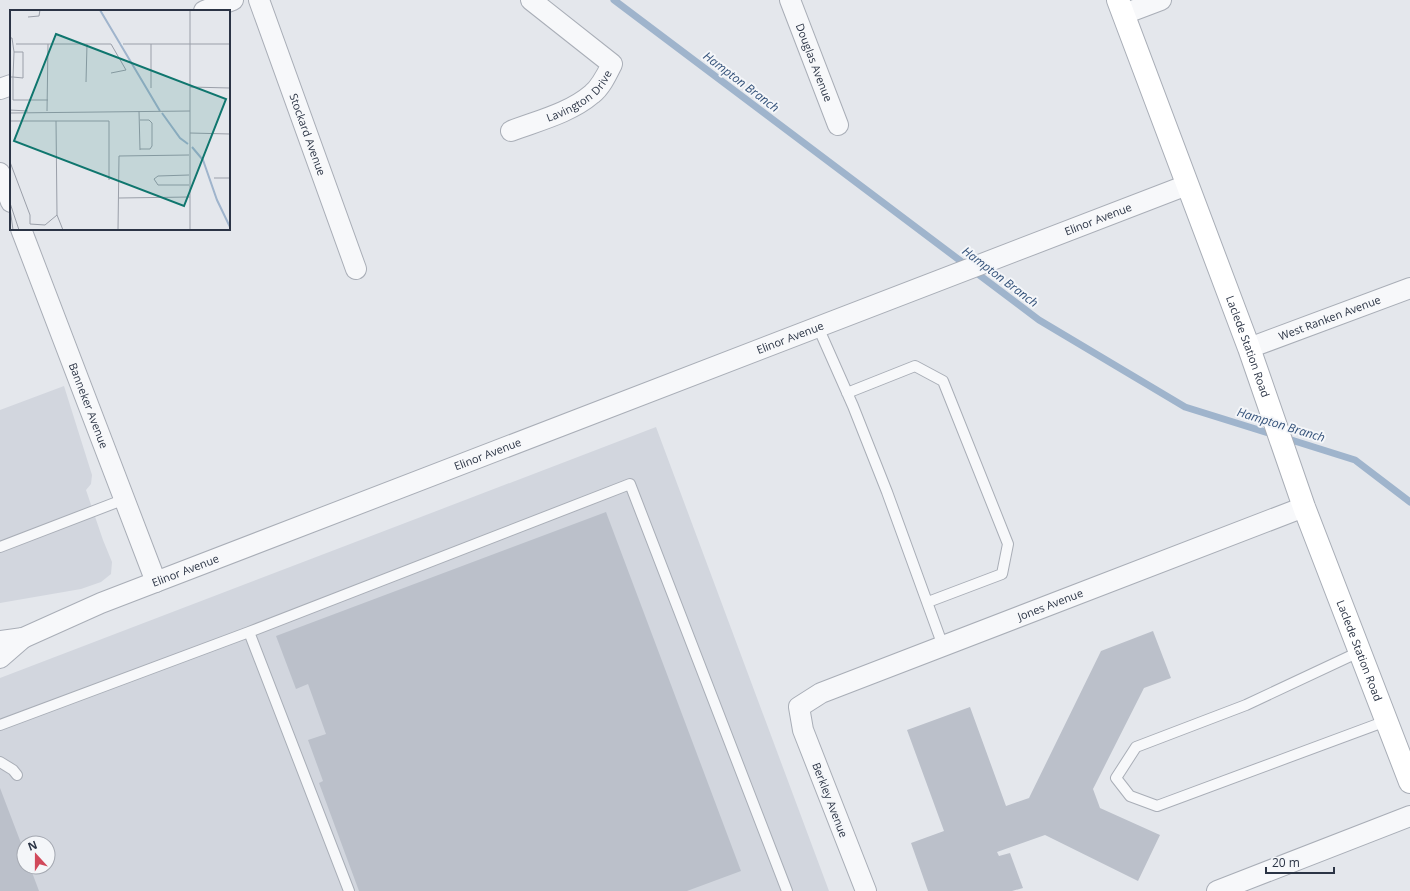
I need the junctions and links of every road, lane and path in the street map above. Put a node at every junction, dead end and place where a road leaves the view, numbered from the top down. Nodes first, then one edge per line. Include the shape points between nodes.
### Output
1 (233, 0) edge
2 (259, 0) edge
3 (532, 0) edge
4 (790, 0) edge
5 (1161, 0) edge
6 (1121, 7) edge
7 (207, 10) edge
8 (10, 85) edge
9 (0, 89) edge
10 (838, 125) dead end
11 (511, 131) dead end
12 (0, 173) edge
13 (1187, 185) junction
14 (10, 199) edge
15 (22, 230) edge
16 (356, 269) dead end
17 (1410, 288) edge
18 (818, 327) junction
19 (1249, 348) junction
20 (847, 393) junction
21 (125, 499) junction
22 (1304, 507) junction
23 (0, 547) edge
24 (156, 582) junction
25 (928, 602) junction
26 (249, 632) junction
27 (23, 638) junction
28 (0, 641) edge
29 (943, 646) junction
30 (1359, 652) junction
31 (0, 658) edge
32 (799, 707) joint
33 (1386, 721) junction
34 (0, 725) edge
35 (0, 762) edge
36 (17, 775) dead end
37 (1410, 782) edge
38 (1410, 816) edge
39 (349, 891) edge
40 (787, 891) edge
41 (866, 891) edge
42 (1217, 891) edge

1 - 7 street
2 - 16 street, Stockard Avenue
3 - 11 street, Lavington Drive via 612,64 592,94 572,107
4 - 10 street, Douglas Avenue
5 - 6 street
6 - 13 street, Laclede Station Road
8 - 9 street
12 - 14 street
13 - 18 street, Elinor Avenue
13 - 19 street, Laclede Station Road
15 - 21 street, Banneker Avenue
17 - 19 street, West Ranken Avenue
18 - 20 lane
18 - 24 street, Elinor Avenue
19 - 22 street, Laclede Station Road
20 - 25 lane
20 - 25 lane via 915,366 943,380 1008,544 1002,574
21 - 23 lane
21 - 24 street, Banneker Avenue
22 - 29 street, Jones Avenue
22 - 30 street, Laclede Station Road
24 - 27 street, Elinor Avenue
25 - 29 lane
26 - 34 lane
26 - 39 lane
26 - 40 lane via 630,484
27 - 28 street, Elinor Avenue
27 - 31 street, Elinor Avenue
29 - 32 street, Jones Avenue via 821,692
30 - 33 street, Laclede Station Road
30 - 33 lane via 1246,705 1136,747 1116,778 1130,796 1157,806
32 - 41 street, Berkley Avenue via 804,730
33 - 37 street, Laclede Station Road
35 - 36 lane
38 - 42 street

